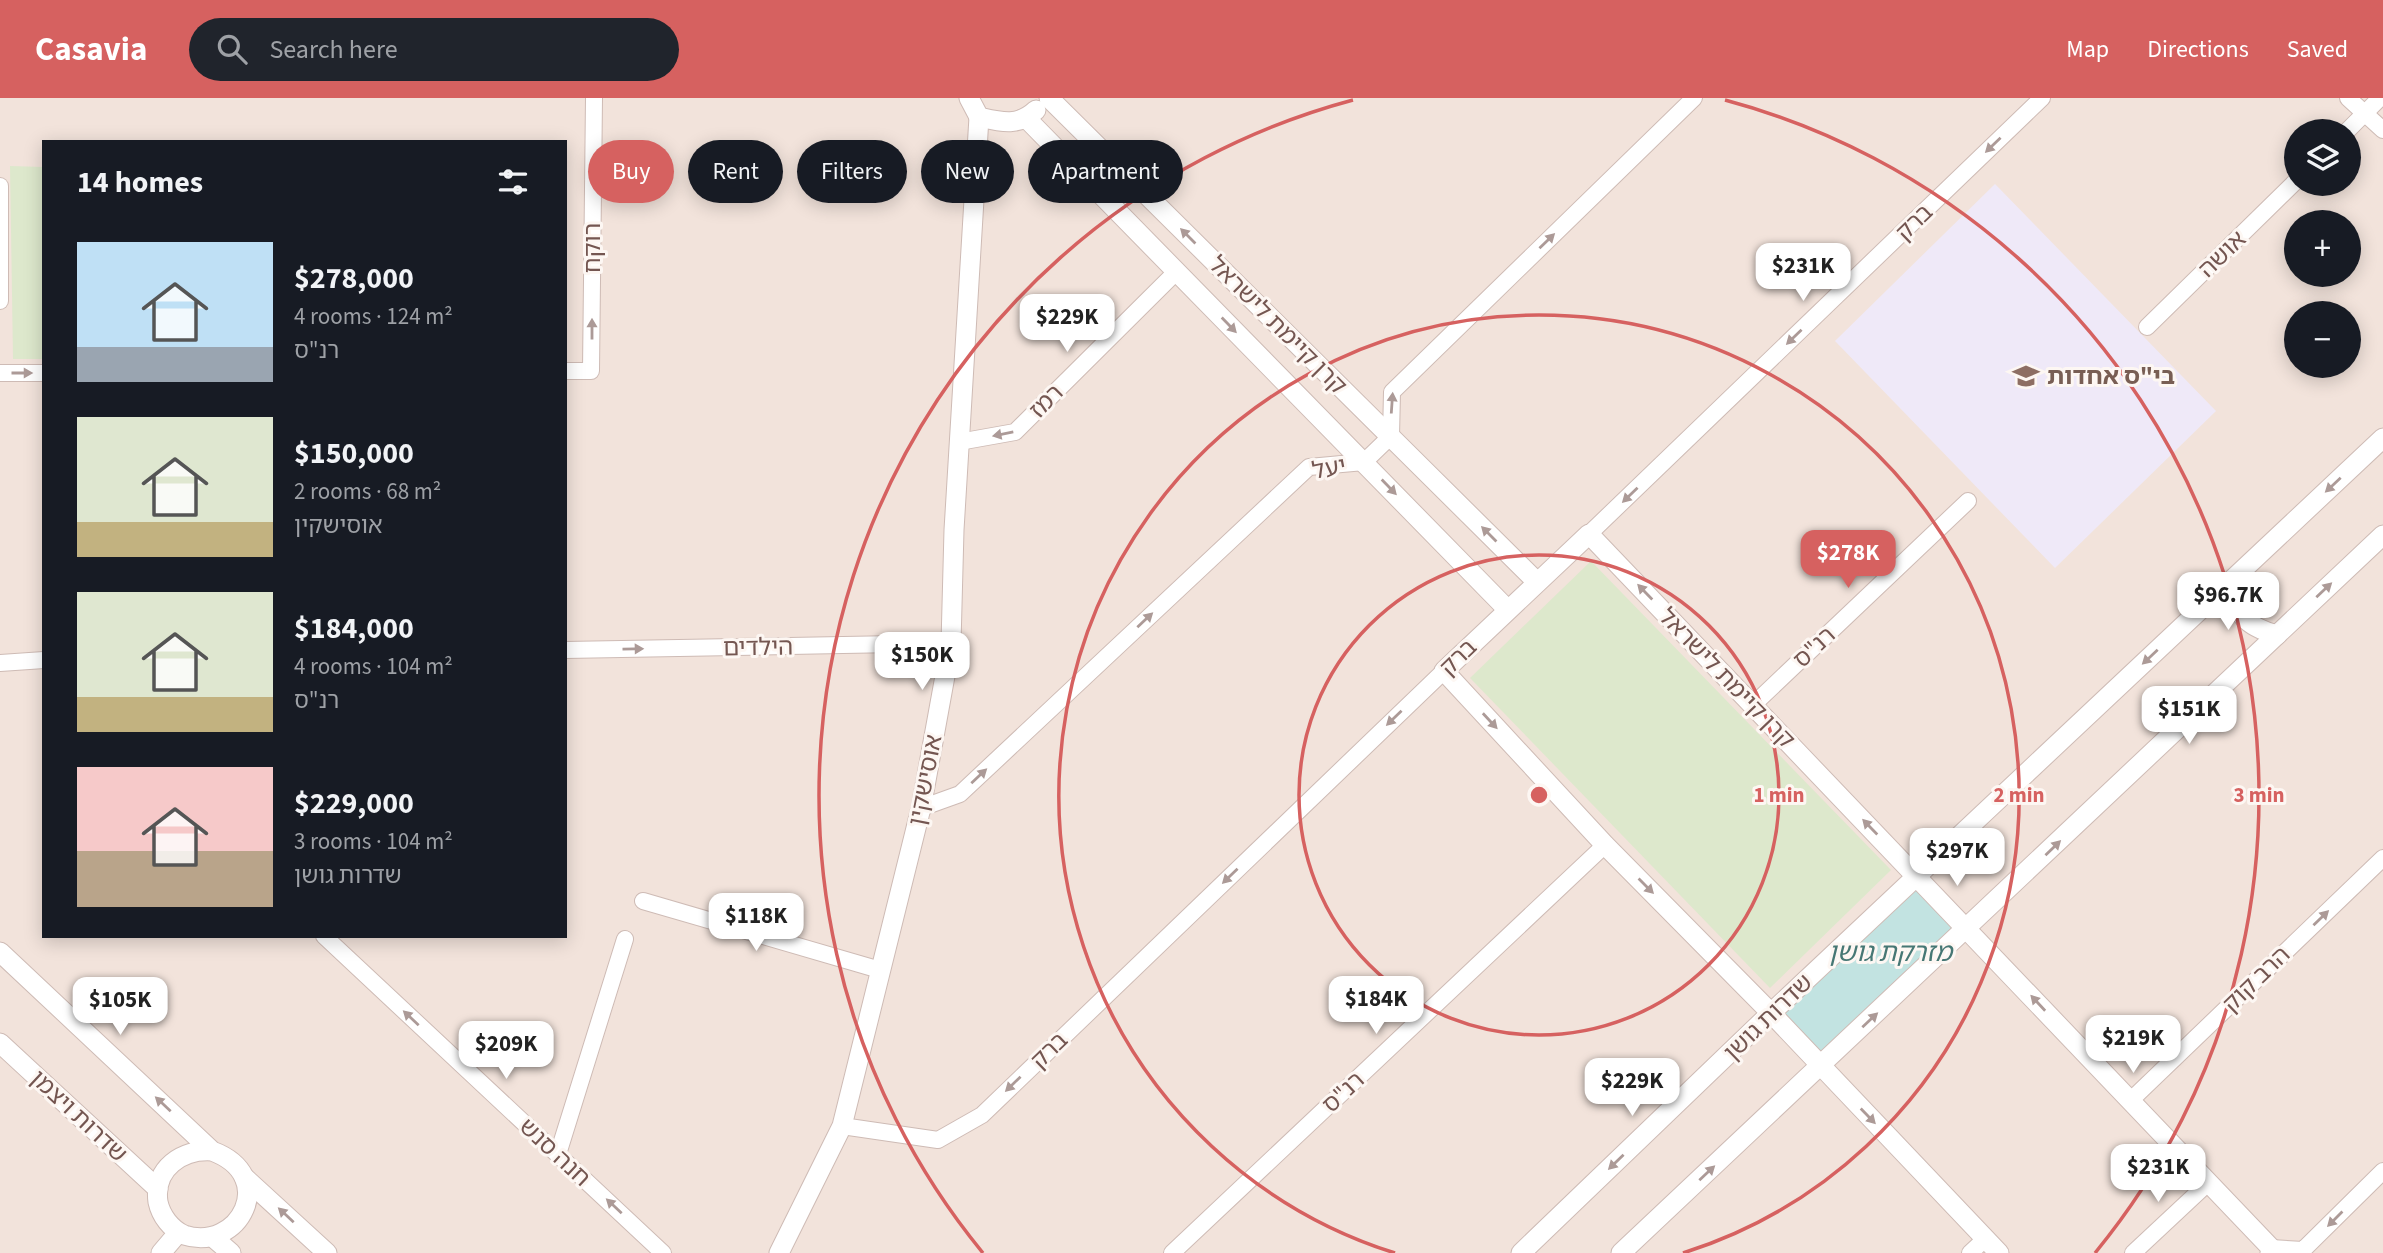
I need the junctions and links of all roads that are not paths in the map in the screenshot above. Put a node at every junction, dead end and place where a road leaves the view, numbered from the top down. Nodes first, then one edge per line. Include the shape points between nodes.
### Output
1 (594, 98) edge
2 (969, 98) edge
3 (1047, 98) edge
4 (1694, 98) edge
5 (2042, 98) edge
6 (2348, 98) edge
7 (2380, 98) edge
8 (2365, 113) junction
9 (979, 117) junction
10 (1027, 119) junction
11 (2359, 119) edge
12 (2383, 130) edge
13 (0, 186) edge
14 (2284, 193) edge
15 (0, 247) edge
16 (1177, 271) junction
17 (0, 301) edge
18 (2147, 327) dead end
19 (567, 371) edge
20 (0, 373) edge
21 (42, 373) edge
22 (1391, 436) junction
23 (2383, 438) edge
24 (959, 442) junction
25 (1364, 463) junction
26 (1968, 502) dead end
27 (1589, 534) junction
28 (2383, 535) edge
29 (1537, 582) junction
30 (2230, 583) junction
31 (1508, 610) junction
32 (2277, 635) junction
33 (951, 643) junction
34 (567, 650) edge
35 (37, 661) edge
36 (0, 663) edge
37 (1444, 671) junction
38 (1753, 705) junction
39 (921, 808) junction
40 (1605, 845) junction
41 (2383, 858) edge
42 (1917, 876) junction
43 (643, 901) dead end
44 (1968, 929) junction
45 (326, 938) edge
46 (625, 939) dead end
47 (0, 952) edge
48 (880, 970) junction
49 (1771, 1013) junction
50 (0, 1043) edge
51 (1820, 1066) junction
52 (2130, 1101) junction
53 (842, 1126) junction
54 (212, 1151) junction
55 (558, 1154) junction
56 (2383, 1171) edge
57 (244, 1177) junction
58 (2208, 1182) junction
59 (158, 1189) junction
60 (178, 1233) junction
61 (215, 1238) junction
62 (1992, 1246) edge
63 (2271, 1251) edge
64 (161, 1253) edge
65 (231, 1253) edge
66 (327, 1253) edge
67 (663, 1253) edge
68 (779, 1253) edge
69 (1172, 1253) edge
70 (1521, 1253) edge
71 (1621, 1253) edge
72 (1970, 1253) edge
73 (2133, 1253) edge

19 -> 1 street, רוקח via 591,371
2 - 9 street
3 - 10 street
22 -> 3 street, קרן קיימת לישראל
22 -> 4 street via 1392,392
5 -> 27 street, ברק
6 - 8 street
7 - 8 street
8 - 11 street
8 - 12 street
9 - 10 street via 1004,123
9 - 24 street, אוסישקין
10 - 16 street, קרן קיימת לישראל
13 - 15 street
14 - 18 street, אושה
15 - 17 street
16 -> 24 street, רמז via 1015,432
16 -> 25 street, קרן קיימת לישראל
20 -> 21 street
22 - 25 street, יעל
29 -> 22 street, קרן קיימת לישראל
23 -> 30 street, שדרות גושן
24 - 33 street, אוסישקין
25 -> 31 street, קרן קיימת לישראל
39 -> 25 street, יעל via 960,794 1309,467
26 - 38 street, רנ"ס
27 - 29 street, ברק
38 -> 27 street, קרן קיימת לישראל
32 -> 28 street
29 - 31 street, ברק
30 - 32 street via 2243,618
30 -> 42 street, שדרות גושן
31 - 37 street, ברק
44 -> 32 street
34 -> 33 street, הילדים
33 - 39 street, אוסישקין
35 - 36 street
37 -> 40 street
37 -> 53 street, ברק via 982,1115 938,1140
42 -> 38 street, קרן קיימת לישראל
39 - 48 street, אוסישקין
40 -> 49 street
40 - 69 street, רנ"ס
52 -> 41 street, הרב קוק
42 - 44 street, קרן קיימת לישראל
42 - 49 street, שדרות גושן
43 - 48 street
51 -> 44 street
52 -> 44 street, קרן קיימת לישראל
55 -> 45 street, חנה סנש
46 - 55 street
54 -> 47 street
48 - 53 street, אוסישקין
49 - 51 street
49 -> 70 street, שדרות גושן
50 - 59 street, שדרות ויצמן
51 -> 62 street
71 -> 51 street
52 - 58 street, קרן קיימת לישראל
53 - 68 street, אוסישקין
54 - 57 street via 231,1160
54 - 59 street via 183,1154 171,1163
67 -> 55 street, חנה סנש
56 -> 63 street via 2303,1250
57 - 61 street via 247,1207 229,1232
66 -> 57 street
58 - 63 street, קרן קיימת לישראל
58 - 73 street
59 - 60 street via 162,1214
60 - 61 street
60 - 64 street
61 - 65 street
62 - 72 street

